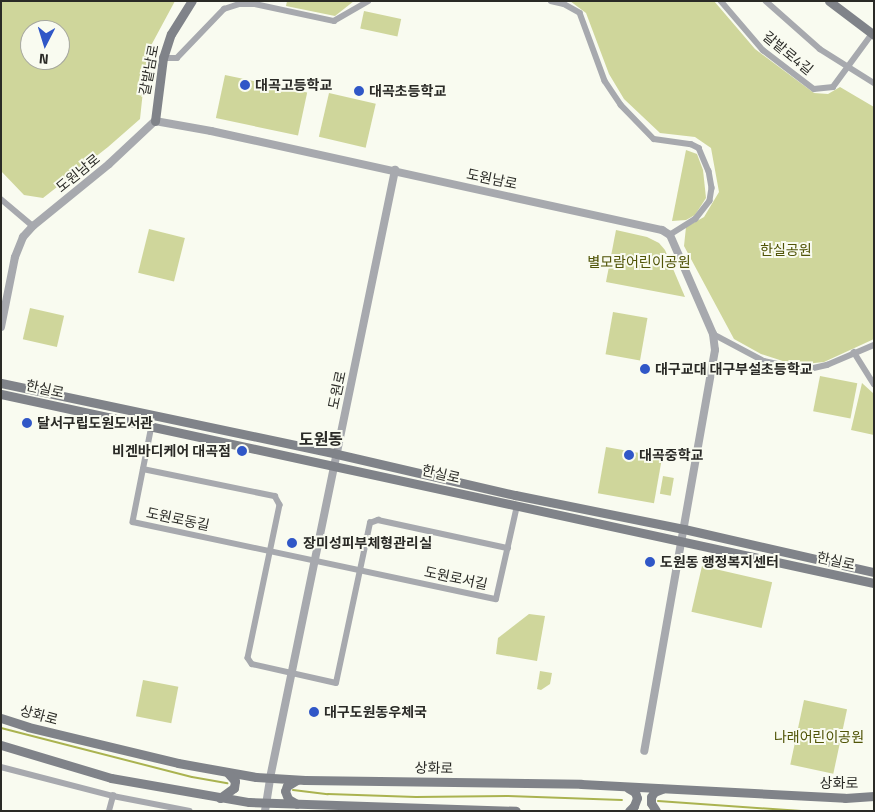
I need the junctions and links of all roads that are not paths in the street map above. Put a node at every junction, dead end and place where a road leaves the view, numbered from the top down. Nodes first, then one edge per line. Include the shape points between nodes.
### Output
1 (192, 1) edge
2 (368, 1) edge
3 (551, 1) edge
4 (721, 1) edge
5 (766, 1) edge
6 (829, 1) edge
7 (873, 35) edge
8 (163, 58) junction
9 (848, 68) junction
10 (874, 83) edge
11 (155, 120) junction
12 (395, 170) junction
13 (1, 199) edge
14 (32, 226) junction
15 (670, 235) junction
16 (1, 327) edge
17 (713, 334) junction
18 (874, 345) edge
19 (854, 352) junction
20 (1, 383) edge
21 (874, 384) edge
22 (1, 394) edge
23 (152, 426) junction
24 (337, 454) junction
25 (335, 464) junction
26 (143, 469) junction
27 (517, 506) junction
28 (684, 529) junction
29 (682, 541) junction
30 (508, 548) junction
31 (270, 551) junction
32 (314, 560) junction
33 (359, 570) junction
34 (874, 572) edge
35 (874, 583) edge
36 (292, 673) junction
37 (1, 718) edge
38 (1, 745) edge
39 (644, 751) dead end
40 (1, 767) edge
41 (227, 772) junction
42 (270, 778) junction
43 (300, 780) junction
44 (627, 788) junction
45 (662, 789) junction
46 (113, 796) junction
47 (874, 796) edge
48 (220, 798) junction
49 (150, 804) junction
50 (300, 805) junction
51 (266, 807) edge
52 (186, 810) edge
53 (109, 811) edge
54 (148, 811) edge
55 (516, 811) edge
56 (629, 811) edge
57 (656, 811) edge

1 - 8 main road, 갈밭남로 via 171,34
2 - 8 street via 334,21 255,4 239,4 224,9 177,58
3 - 15 street via 580,13 605,81 622,105 654,139 692,144 699,148 709,171 710,201 696,219
4 - 9 street, 갈밭로4길 via 763,50 814,88 833,87
5 - 9 street, 갈밭로4길 via 820,49
6 - 7 main road
7 - 9 street
8 - 11 main road, 갈밭남로
9 - 10 street, 갈밭로4길
11 - 12 street, 도원남로
11 - 14 street, 도원남로 via 109,164
12 - 15 street, 도원남로 via 641,223
12 - 24 street, 도원로
13 - 14 street
14 - 16 street, 도원남로 via 22,237 15,257
15 - 17 street
17 - 19 street via 764,361 805,370 827,366
17 - 28 street via 715,350
18 - 19 street
19 - 21 street
20 - 24 main road, 한실로
22 - 23 main road, 한실로
23 - 25 main road, 한실로
23 - 26 street, 도원로동길
24 - 25 street, 도원로
24 - 28 main road, 한실로
25 - 27 main road, 한실로
25 - 32 street, 도원로
26 - 31 street via 274,496 280,505
26 - 31 street, 도원로동길 via 133,522
27 - 29 main road, 한실로
27 - 30 street, 도원로서길
28 - 29 street
28 - 34 main road, 한실로
29 - 35 main road, 한실로
29 - 39 street
30 - 33 street via 378,520 370,523
30 - 33 street, 도원로서길 via 496,599
31 - 32 street, 도원로동길
31 - 36 street via 248,658 252,664
32 - 33 street, 도원로서길
32 - 36 street, 도원로
33 - 36 street via 336,682
36 - 42 street, 도원로
37 - 41 main road, 상화로 via 178,763
38 - 48 main road via 111,778
40 - 46 street
41 - 42 main road, 상화로
41 - 48 main road via 235,781 234,788
42 - 43 main road, 상화로
42 - 51 street, 도원로
43 - 44 main road, 상화로 via 581,784
43 - 50 main road via 291,782 285,791 288,799
44 - 45 main road, 상화로
44 - 56 main road via 635,792 637,798
45 - 47 main road, 상화로 via 845,798
45 - 57 main road via 651,797
46 - 49 street
46 - 53 street
48 - 51 main road
49 - 52 street
49 - 54 street
50 - 51 main road
50 - 55 main road

